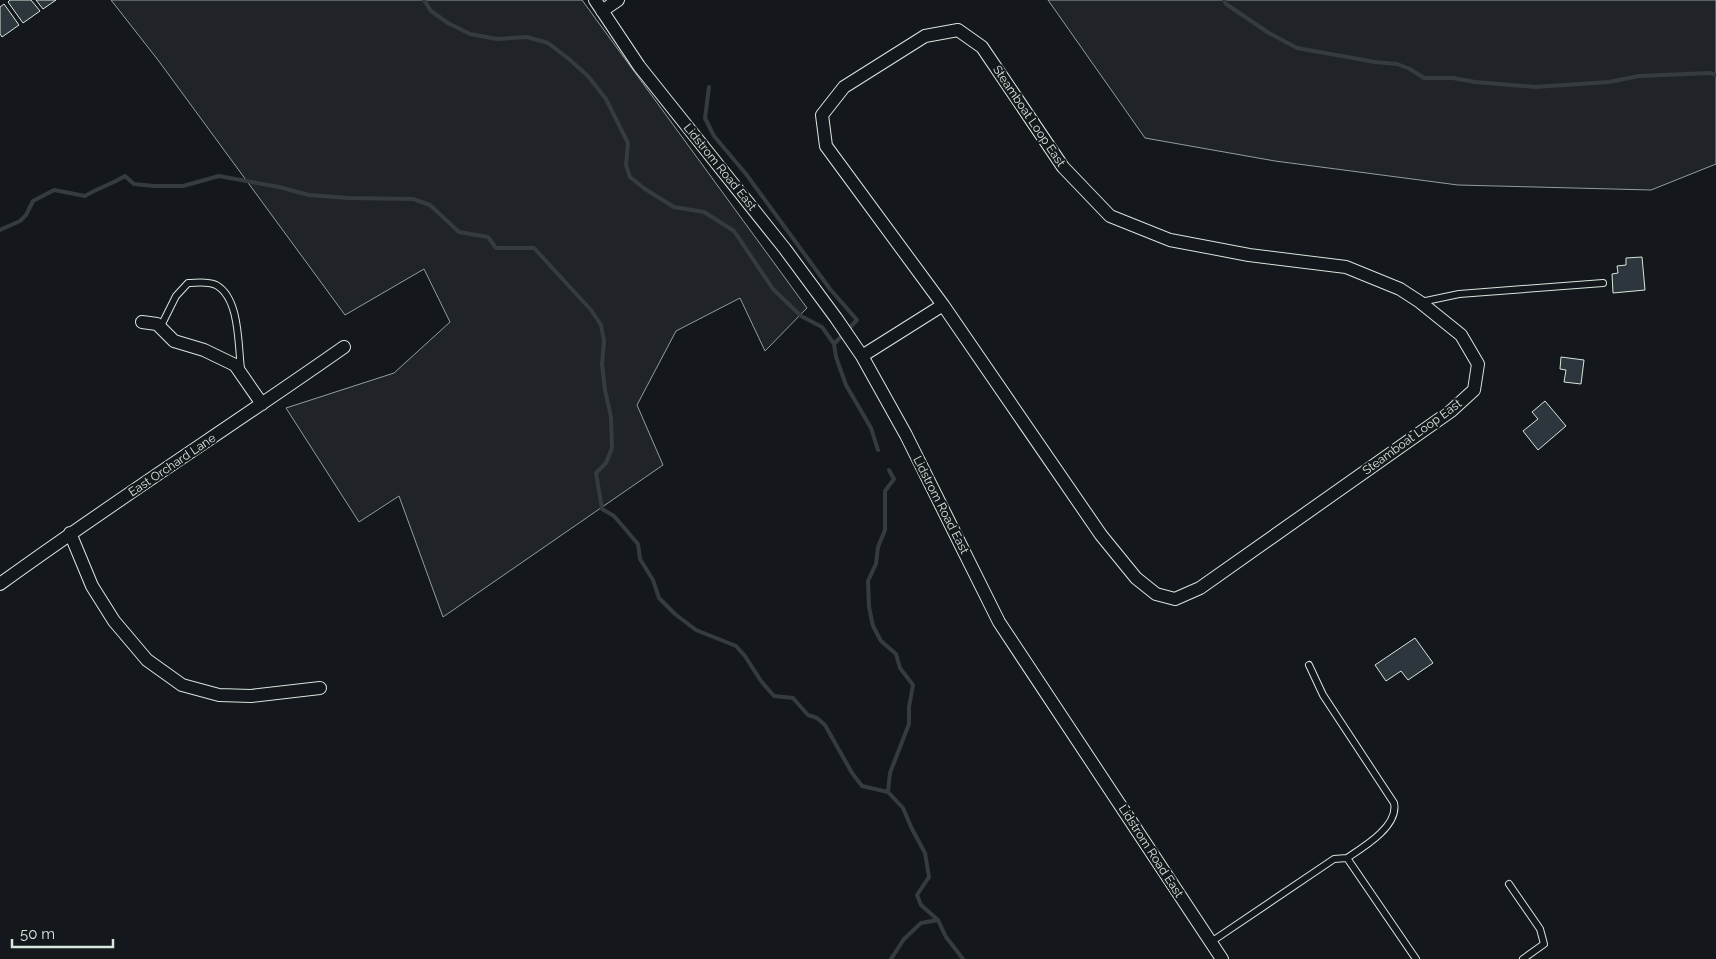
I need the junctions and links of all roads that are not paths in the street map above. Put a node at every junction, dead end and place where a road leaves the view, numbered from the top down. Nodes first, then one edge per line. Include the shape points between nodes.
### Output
1 (618, 0) edge
2 (598, 5) edge
3 (1604, 283) dead end
4 (1420, 302) junction
5 (943, 305) junction
6 (142, 322) dead end
7 (160, 328) junction
8 (344, 347) dead end
9 (862, 356) junction
10 (241, 375) junction
11 (262, 404) junction
12 (70, 534) junction
13 (0, 584) edge
14 (1309, 665) dead end
15 (320, 688) dead end
16 (1347, 858) junction
17 (1509, 884) dead end
18 (1212, 942) junction
19 (1222, 959) edge
20 (1416, 959) edge
21 (1523, 959) edge

1 - 2 street
2 - 9 street, Lidstrom Road East via 639,66 785,249
3 - 4 lane via 1459,294
4 - 5 street, Steamboat Loop East via 1461,335 1478,364 1474,390 1452,411 1200,588 1175,599 1156,594 1136,578 1101,535
4 - 5 street, Steamboat Loop East via 1400,288 1346,267 1170,240 1110,216 1063,167 982,47 958,30 924,36 844,87 822,115 826,146
5 - 9 street
6 - 7 street via 157,324
7 - 10 street via 174,341 204,350 235,365
7 - 10 lane via 176,296 188,283 215,285 227,294 233,306
8 - 11 street, East Orchard Lane
9 - 18 street, Lidstrom Road East via 906,435 999,622
10 - 11 street
11 - 12 street, East Orchard Lane
12 - 13 street, East Orchard Lane
12 - 15 street via 92,586 114,621 146,660 182,685 218,695 251,696
14 - 16 lane via 1323,695 1396,810 1386,828
16 - 18 lane via 1334,859
16 - 20 lane
17 - 21 lane via 1540,929 1544,944
18 - 19 street, Lidstrom Road East

